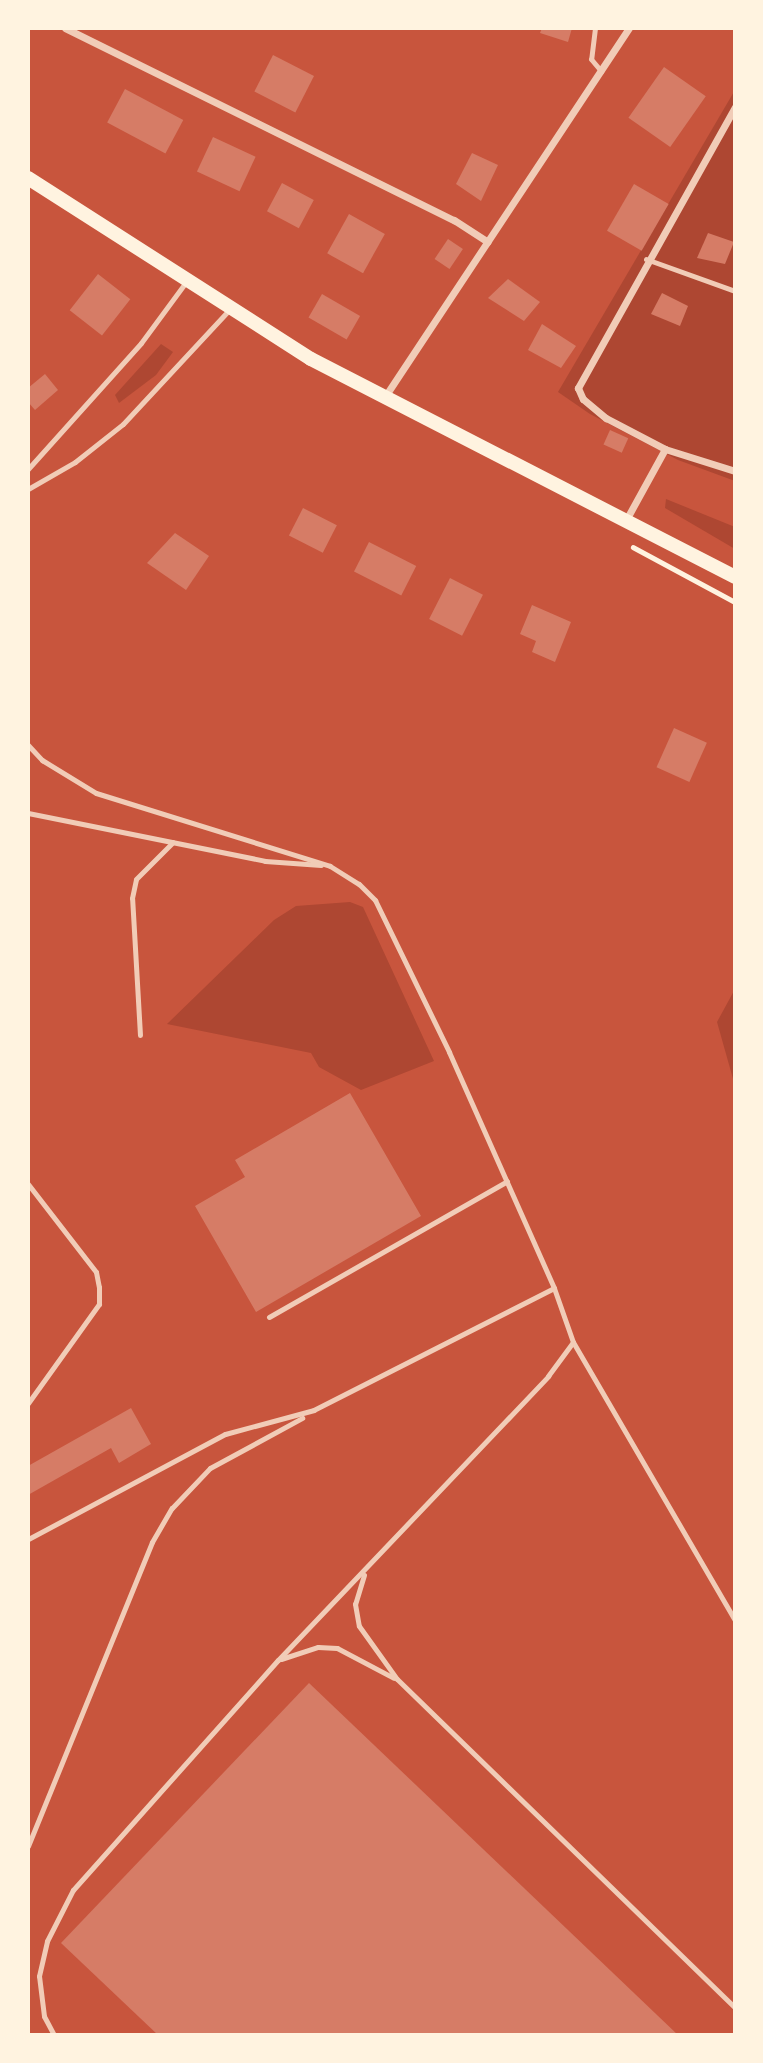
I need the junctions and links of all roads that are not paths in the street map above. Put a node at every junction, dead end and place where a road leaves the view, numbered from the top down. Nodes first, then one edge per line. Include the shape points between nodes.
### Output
1 (65, 28) edge
2 (595, 28) edge
3 (629, 28) edge
4 (601, 71) junction
5 (735, 107) edge
6 (28, 178) edge
7 (488, 242) junction
8 (646, 259) junction
9 (186, 282) junction
10 (735, 291) edge
11 (229, 310) junction
12 (384, 399) junction
13 (665, 449) junction
14 (28, 469) edge
15 (735, 471) edge
16 (28, 489) edge
17 (626, 521) junction
18 (735, 577) edge
19 (28, 745) edge
20 (28, 813) edge
21 (173, 842) junction
22 (330, 866) junction
23 (140, 1035) dead end
24 (506, 1181) junction
25 (28, 1184) edge
26 (554, 1288) junction
27 (269, 1317) dead end
28 (573, 1342) junction
29 (28, 1403) edge
30 (314, 1410) junction
31 (28, 1539) edge
32 (365, 1572) junction
33 (735, 1620) edge
34 (278, 1660) junction
35 (397, 1679) junction
36 (28, 1846) edge
37 (735, 2008) edge
38 (54, 2035) edge

1 - 7 street via 454,220
2 - 4 lane via 590,59
3 - 4 street
4 - 7 street
5 - 8 street
6 - 9 main road
7 - 12 street
8 - 10 lane
8 - 13 street via 578,388 583,399 606,418
9 - 11 main road
9 - 14 lane via 134,352
11 - 12 main road
11 - 16 lane via 123,424
12 - 17 main road
13 - 15 street
13 - 17 street
17 - 18 main road
19 - 22 lane via 42,760 96,793
20 - 21 lane
21 - 22 lane via 265,861
21 - 23 lane via 136,879 132,898
22 - 24 lane via 375,900
24 - 26 lane
24 - 27 lane
25 - 29 lane via 96,1272 99,1287 99,1304
26 - 28 lane
26 - 30 lane
28 - 32 lane via 548,1377
28 - 33 lane
30 - 31 lane via 225,1434
30 - 36 lane via 210,1468 172,1508 152,1542
32 - 34 lane
32 - 35 lane via 355,1604 359,1626
34 - 35 lane via 318,1647 337,1648
34 - 38 lane via 73,1890 57,1915 39,1976 44,2016
35 - 37 lane

